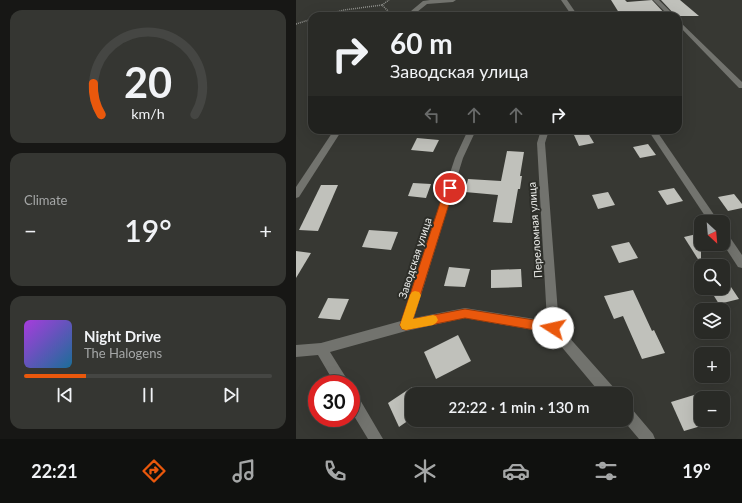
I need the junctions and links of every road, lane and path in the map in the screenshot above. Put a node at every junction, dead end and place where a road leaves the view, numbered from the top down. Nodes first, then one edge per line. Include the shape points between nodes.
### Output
1 (390, 0) edge
2 (453, 0) edge
3 (564, 0) edge
4 (656, 0) edge
5 (382, 5) junction
6 (337, 12) edge
7 (389, 12) edge
8 (413, 12) edge
9 (572, 12) edge
10 (668, 12) edge
11 (308, 20) edge
12 (296, 24) edge
13 (682, 26) edge
14 (742, 86) edge
15 (335, 134) edge
16 (470, 134) edge
17 (543, 134) edge
18 (655, 134) edge
19 (296, 195) edge
20 (709, 215) edge
21 (730, 246) edge
22 (742, 264) edge
23 (406, 325) junction
24 (553, 328) junction
25 (322, 349) junction
26 (296, 351) edge
27 (338, 375) edge
28 (604, 387) edge
29 (360, 413) edge
30 (633, 421) edge
31 (376, 439) edge
32 (648, 439) edge

1 - 5 path
2 - 8 street via 425,2
3 - 9 street
4 - 10 street
5 - 6 path
5 - 7 path
11 - 12 path
13 - 14 street
15 - 19 street
16 - 23 street, Заводская улица via 459,158
17 - 24 street, Переломная улица via 541,143
18 - 20 street
21 - 22 street
23 - 24 street via 465,314
23 - 25 street
24 - 28 street
25 - 26 street
25 - 27 street
29 - 31 street
30 - 32 street

